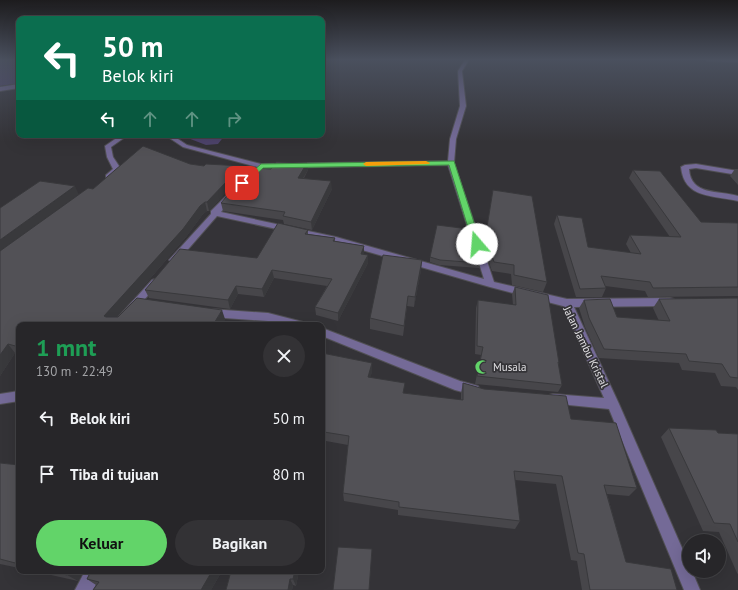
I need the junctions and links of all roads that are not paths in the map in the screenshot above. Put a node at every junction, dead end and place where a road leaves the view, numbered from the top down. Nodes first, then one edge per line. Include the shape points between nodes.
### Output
1 (461, 88) edge
2 (120, 138) edge
3 (173, 138) edge
4 (451, 163) junction
5 (261, 166) junction
6 (253, 172) edge
7 (738, 173) edge
8 (101, 183) edge
9 (238, 188) edge
10 (738, 199) edge
11 (214, 213) junction
12 (169, 266) edge
13 (159, 277) edge
14 (490, 284) junction
15 (139, 301) junction
16 (684, 302) edge
17 (154, 303) edge
18 (567, 304) junction
19 (200, 311) edge
20 (119, 322) edge
21 (287, 322) edge
22 (325, 333) edge
23 (488, 392) edge
24 (16, 396) edge
25 (543, 398) edge
26 (0, 399) edge
27 (613, 404) junction
28 (93, 574) edge
29 (83, 590) edge
30 (692, 590) edge

1 - 4 street via 463,106 453,139
2 - 8 street via 108,146 110,157 118,169
3 - 5 street via 185,146
4 - 5 street
4 - 14 street
5 - 6 street
7 - 10 street via 696,166 685,167 688,182 694,189
9 - 11 street
11 - 12 street
11 - 14 street, Jalan Jambu Kristal via 333,239
13 - 15 street
14 - 18 street, Jalan Jambu Kristal
15 - 17 street
15 - 20 street
16 - 18 street
18 - 27 street, Jalan Jambu Kristal
19 - 21 street via 268,317
22 - 23 street via 459,386
24 - 26 street
25 - 27 street
27 - 30 street, Jalan Jambu Kristal
28 - 29 street

